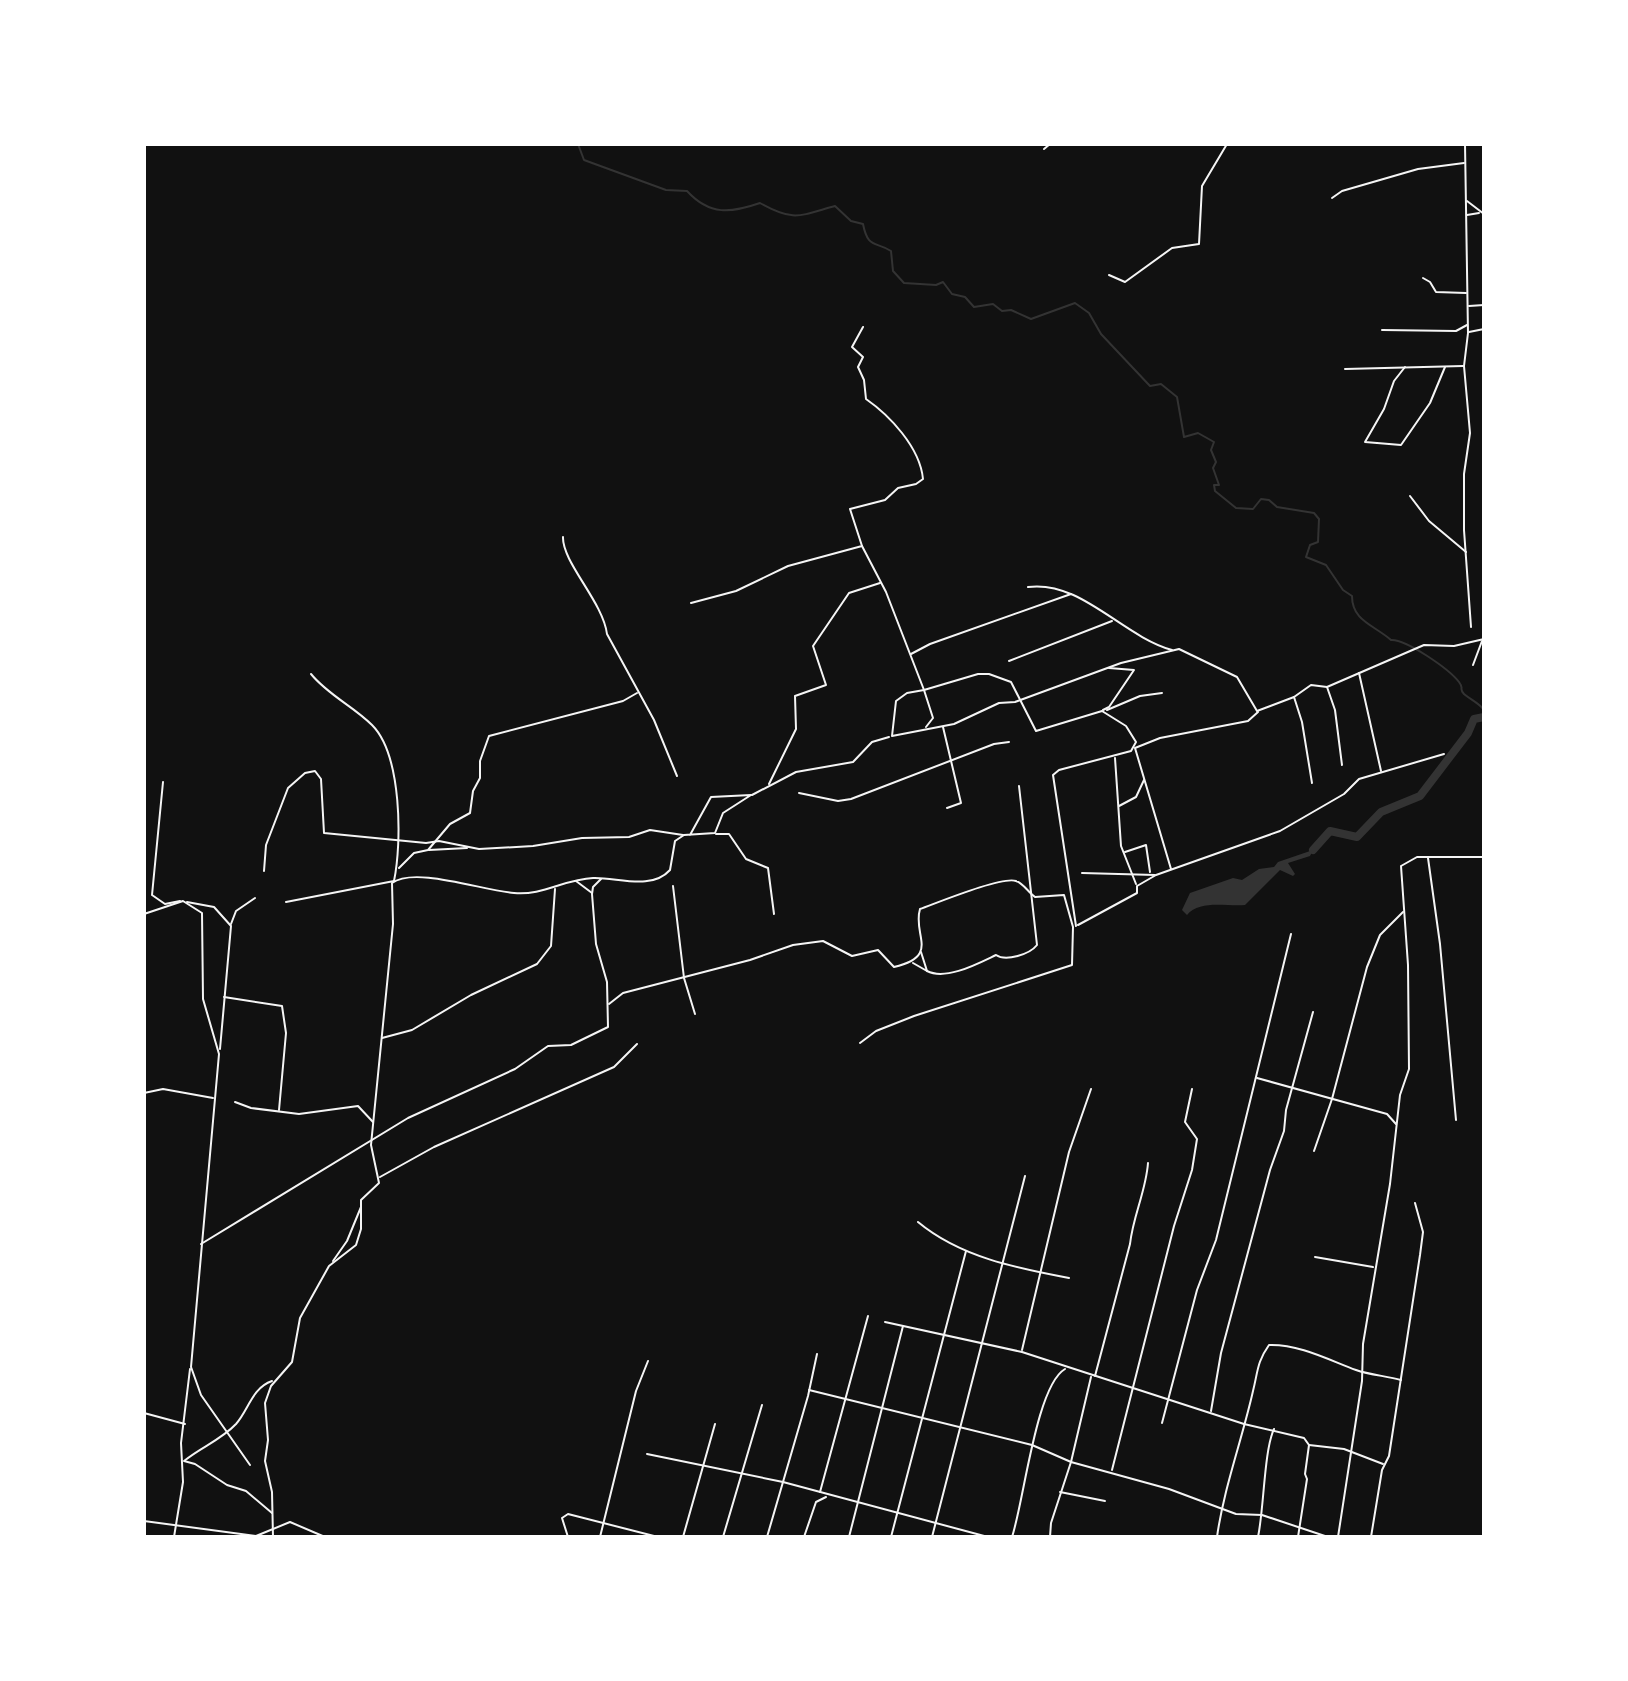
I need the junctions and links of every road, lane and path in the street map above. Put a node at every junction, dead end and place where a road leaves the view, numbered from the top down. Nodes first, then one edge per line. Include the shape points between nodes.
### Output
1 (1050, 144) edge
2 (1227, 144) edge
3 (1465, 144) edge
4 (1044, 149) dead end
5 (1465, 163) junction
6 (1332, 198) dead end
7 (1466, 200) junction
8 (1482, 213) edge
9 (1467, 215) junction
10 (1109, 275) dead end
11 (1423, 278) dead end
12 (1467, 293) junction
13 (1484, 305) edge
14 (1468, 306) junction
15 (1468, 324) junction
16 (863, 327) dead end
17 (1484, 329) edge
18 (1382, 330) dead end
19 (1468, 333) junction
20 (1464, 366) junction
21 (1405, 367) junction
22 (1445, 367) junction
23 (1345, 369) dead end
24 (1410, 496) dead end
25 (563, 537) dead end
26 (862, 546) junction
27 (1466, 553) junction
28 (881, 583) junction
29 (1028, 587) dead end
30 (1071, 594) junction
31 (691, 603) dead end
32 (1113, 621) junction
33 (1471, 627) dead end
34 (1483, 639) edge
35 (1173, 650) junction
36 (910, 655) junction
37 (1009, 661) dead end
38 (1473, 665) dead end
39 (1106, 668) junction
40 (1359, 673) junction
41 (311, 674) dead end
42 (1327, 687) junction
43 (924, 690) junction
44 (637, 693) junction
45 (1162, 693) dead end
46 (1020, 697) junction
47 (1294, 697) junction
48 (1102, 711) junction
49 (1259, 712) junction
50 (943, 726) junction
51 (924, 729) junction
52 (892, 736) junction
53 (1009, 742) dead end
54 (1135, 748) junction
55 (1444, 754) dead end
56 (1115, 756) junction
57 (952, 762) junction
58 (1342, 765) dead end
59 (1381, 772) junction
60 (677, 776) dead end
61 (1144, 779) junction
62 (163, 782) dead end
63 (1312, 783) dead end
64 (769, 784) junction
65 (1019, 786) dead end
66 (799, 793) dead end
67 (751, 795) junction
68 (1119, 806) junction
69 (947, 808) dead end
70 (684, 835) junction
71 (690, 835) junction
72 (711, 835) junction
73 (397, 839) junction
74 (439, 841) junction
75 (469, 848) junction
76 (428, 850) junction
77 (1124, 852) junction
78 (1428, 856) junction
79 (1484, 857) edge
80 (398, 869) junction
81 (1172, 870) junction
82 (264, 871) dead end
83 (1082, 873) dead end
84 (1132, 873) junction
85 (1151, 874) junction
86 (1156, 875) junction
87 (602, 878) junction
88 (394, 881) junction
89 (575, 881) junction
90 (673, 886) dead end
91 (1137, 886) junction
92 (555, 889) junction
93 (592, 894) junction
94 (1033, 896) junction
95 (255, 898) dead end
96 (183, 901) junction
97 (286, 902) dead end
98 (1404, 912) junction
99 (144, 914) edge
100 (774, 914) dead end
101 (231, 926) junction
102 (1074, 926) junction
103 (1291, 934) dead end
104 (920, 951) junction
105 (911, 963) junction
106 (927, 971) junction
107 (684, 978) junction
108 (224, 997) junction
109 (609, 1004) junction
110 (1313, 1012) dead end
111 (695, 1014) dead end
112 (381, 1038) junction
113 (860, 1043) dead end
114 (637, 1044) dead end
115 (219, 1054) junction
116 (1255, 1078) junction
117 (1294, 1086) junction
118 (1091, 1089) dead end
119 (1192, 1089) dead end
120 (144, 1093) edge
121 (214, 1099) junction
122 (1332, 1099) junction
123 (235, 1102) dead end
124 (279, 1110) junction
125 (1456, 1120) dead end
126 (373, 1123) junction
127 (1397, 1125) junction
128 (372, 1140) junction
129 (1314, 1151) dead end
130 (1148, 1163) dead end
131 (1025, 1176) dead end
132 (379, 1177) junction
133 (1415, 1203) dead end
134 (361, 1206) junction
135 (918, 1222) dead end
136 (201, 1244) junction
137 (966, 1251) junction
138 (1315, 1257) dead end
139 (332, 1261) junction
140 (1004, 1264) junction
141 (1375, 1267) junction
142 (1039, 1273) junction
143 (1069, 1278) dead end
144 (868, 1316) dead end
145 (885, 1322) dead end
146 (903, 1326) junction
147 (944, 1334) junction
148 (983, 1343) junction
149 (1022, 1352) junction
150 (817, 1354) dead end
151 (648, 1361) dead end
152 (191, 1367) junction
153 (1066, 1368) junction
154 (1363, 1371) junction
155 (1093, 1376) junction
156 (1402, 1380) junction
157 (274, 1382) junction
158 (1134, 1389) junction
159 (809, 1390) junction
160 (1169, 1399) junction
161 (843, 1401) junction
162 (762, 1405) dead end
163 (882, 1407) junction
164 (1211, 1411) junction
165 (144, 1413) edge
166 (923, 1421) junction
167 (1162, 1423) dead end
168 (185, 1424) junction
169 (715, 1424) dead end
170 (1244, 1424) junction
171 (964, 1427) junction
172 (1274, 1429) junction
173 (228, 1431) junction
174 (1032, 1445) junction
175 (1309, 1445) junction
176 (1350, 1451) junction
177 (647, 1454) dead end
178 (184, 1461) junction
179 (1071, 1462) junction
180 (705, 1464) junction
181 (1384, 1464) junction
182 (250, 1465) dead end
183 (1112, 1471) junction
184 (744, 1474) junction
185 (783, 1482) junction
186 (1060, 1492) junction
187 (820, 1493) junction
188 (828, 1496) junction
189 (1105, 1501) dead end
190 (858, 1504) junction
191 (1221, 1507) junction
192 (273, 1513) junction
193 (899, 1513) junction
194 (1262, 1515) junction
195 (144, 1521) edge
196 (604, 1521) junction
197 (175, 1524) junction
198 (936, 1524) junction
199 (1299, 1529) junction
200 (273, 1530) junction
201 (319, 1536) edge
202 (174, 1537) edge
203 (273, 1537) edge
204 (325, 1537) edge
205 (568, 1537) edge
206 (600, 1537) edge
207 (658, 1537) edge
208 (683, 1537) edge
209 (723, 1537) edge
210 (767, 1537) edge
211 (804, 1537) edge
212 (849, 1537) edge
213 (891, 1537) edge
214 (932, 1537) edge
215 (988, 1537) edge
216 (1012, 1537) edge
217 (1050, 1537) edge
218 (1217, 1537) edge
219 (1258, 1537) edge
220 (1298, 1537) edge
221 (1328, 1537) edge
222 (1338, 1537) edge
223 (1371, 1537) edge

1 - 4 street
2 - 10 street via 1202,186 1200,243 1171,248 1125,282
3 - 5 street
5 - 6 street via 1418,169
5 - 7 street
7 - 8 street
7 - 9 street
8 - 9 street
9 - 12 street
11 - 12 street via 1436,292
12 - 14 street
13 - 14 street
14 - 15 street
15 - 18 street via 1456,331
15 - 19 street
16 - 26 street via 852,347 863,357 858,367 866,399 881,406 906,437 923,475 885,500 850,509
17 - 19 street
19 - 20 street
20 - 22 street
20 - 27 street via 1470,433 1464,474
21 - 22 street
21 - 22 street via 1365,442 1401,445 1430,403
21 - 23 street
24 - 27 street
25 - 44 street
26 - 28 street
26 - 31 street via 788,566 736,591
27 - 33 street
28 - 36 street
28 - 64 street via 849,593 813,646 826,685 795,696 796,729
29 - 30 street via 1046,584
30 - 32 street
30 - 36 street
32 - 35 street
32 - 37 street
34 - 38 street
34 - 40 street via 1454,646 1424,645
35 - 39 street
35 - 49 street via 1187,650 1237,677
36 - 43 street
39 - 46 street
39 - 48 street via 1134,670
40 - 42 street
40 - 59 street
41 - 73 street via 379,734 393,773
42 - 47 street via 1311,685
42 - 58 street
43 - 46 street via 989,674 1011,682
43 - 51 street via 933,718
43 - 52 street via 896,701
44 - 60 street
44 - 74 street via 489,736 470,813 450,824
45 - 48 street
46 - 48 street via 1036,731
46 - 50 street
47 - 49 street
47 - 63 street
48 - 54 street via 1126,726
49 - 54 street via 1248,721
50 - 51 street
50 - 57 street
51 - 52 street
52 - 64 street via 872,742 853,762 796,772
53 - 57 street
54 - 56 street
54 - 61 street
55 - 59 street
56 - 68 street
56 - 102 street via 1053,775
57 - 66 street via 851,799
57 - 69 street via 961,803
59 - 81 street via 1359,779 1344,794 1280,831
61 - 68 street via 1136,797
61 - 81 street
62 - 96 street via 152,895 165,904
64 - 67 street
65 - 94 street
67 - 71 street via 711,797
67 - 72 street via 723,813
68 - 77 street
70 - 71 street
70 - 75 street via 650,830 629,837
70 - 87 street via 674,843 670,870 663,877
71 - 72 street
72 - 100 street via 729,834 746,859 768,868
73 - 74 street
73 - 80 street
73 - 82 street via 324,833 321,779 315,771 305,773 286,791 266,845
74 - 75 street
74 - 76 street
75 - 76 street
76 - 80 street via 414,853
77 - 84 street
77 - 85 street via 1146,845
78 - 79 street
78 - 98 street via 1401,866
78 - 125 street
80 - 88 street
81 - 86 street
83 - 84 street
84 - 85 street
84 - 91 street
85 - 86 street
86 - 91 street
87 - 89 street
87 - 93 street
88 - 92 street via 429,878 514,893
88 - 97 street
88 - 112 street
89 - 92 street
89 - 93 street
90 - 107 street
91 - 102 street via 1137,893 1122,903
92 - 112 street via 551,946 537,964 412,1030
93 - 109 street
94 - 102 street via 1064,895
94 - 104 street via 1011,881 969,889 920,909
94 - 106 street via 1035,949 1007,959 996,955 966,968
95 - 101 street via 236,911
96 - 99 street
96 - 101 street via 214,907
96 - 115 street via 202,913 203,999
98 - 122 street via 1380,935 1367,967
98 - 127 street via 1409,1062
101 - 108 street
102 - 113 street via 1072,965 914,1016
103 - 116 street
104 - 105 street
104 - 106 street
105 - 106 street
105 - 107 street via 892,967 878,950 852,956 823,941 783,947
107 - 109 street via 623,993
107 - 111 street
108 - 115 street
108 - 124 street via 282,1006 286,1033
109 - 128 street via 608,1027 571,1045 548,1046 528,1062
110 - 117 street
112 - 126 street
114 - 132 street via 614,1067
115 - 121 street
116 - 117 street
116 - 160 street via 1216,1240 1197,1290
117 - 122 street
117 - 164 street via 1221,1353
118 - 142 street via 1069,1152
119 - 158 street via 1185,1122 1197,1139 1192,1170
120 - 121 street via 163,1089
121 - 136 street
122 - 127 street via 1387,1114
122 - 129 street
123 - 124 street
124 - 126 street via 323,1113 358,1106
126 - 128 street
127 - 141 street
128 - 132 street
128 - 136 street
130 - 155 street
131 - 140 street
132 - 134 street
133 - 156 street via 1423,1232
134 - 139 street
134 - 139 street via 356,1245
135 - 137 street via 941,1242
136 - 152 street
137 - 140 street
137 - 147 street
138 - 141 street
139 - 157 street via 300,1318 292,1362
140 - 142 street
140 - 148 street
141 - 154 street
142 - 143 street
142 - 149 street
144 - 161 street
145 - 146 street
146 - 147 street
146 - 163 street
147 - 148 street
147 - 166 street
148 - 149 street
148 - 171 street
149 - 153 street
150 - 159 street
151 - 196 street
152 - 168 street
152 - 173 street via 201,1395
153 - 155 street
153 - 174 street via 1051,1381
154 - 156 street
154 - 170 street via 1269,1345 1255,1371
154 - 176 street
155 - 158 street
155 - 179 street
156 - 181 street
157 - 173 street via 253,1394
157 - 192 street via 265,1403 265,1461
158 - 160 street
158 - 183 street
159 - 161 street
159 - 185 street
160 - 164 street
160 - 167 street
161 - 163 street
161 - 187 street
162 - 184 street
163 - 166 street
163 - 190 street
164 - 170 street
165 - 168 street
166 - 171 street
166 - 193 street
168 - 178 street
169 - 180 street
170 - 172 street
170 - 191 street
171 - 174 street
171 - 198 street
172 - 175 street via 1304,1438
172 - 194 street via 1267,1446
173 - 178 street
173 - 182 street
174 - 179 street
174 - 216 street
175 - 176 street
175 - 199 street
176 - 181 street
176 - 222 street
177 - 180 street
178 - 192 street via 246,1491
178 - 197 street
179 - 183 street
179 - 186 street
180 - 184 street
180 - 208 street
181 - 223 street
183 - 191 street
184 - 185 street
184 - 209 street
185 - 187 street
185 - 210 street
186 - 189 street
186 - 217 street
187 - 188 street
188 - 190 street
188 - 211 street via 816,1502
190 - 193 street
190 - 212 street
191 - 194 street
191 - 218 street
192 - 200 street
193 - 198 street
193 - 213 street
194 - 199 street
194 - 219 street
195 - 197 street
196 - 205 street via 565,1515
196 - 206 street
196 - 207 street
197 - 200 street via 256,1536
197 - 202 street
198 - 214 street
198 - 215 street
199 - 220 street
199 - 221 street
200 - 201 street via 298,1523
200 - 203 street
201 - 204 street

